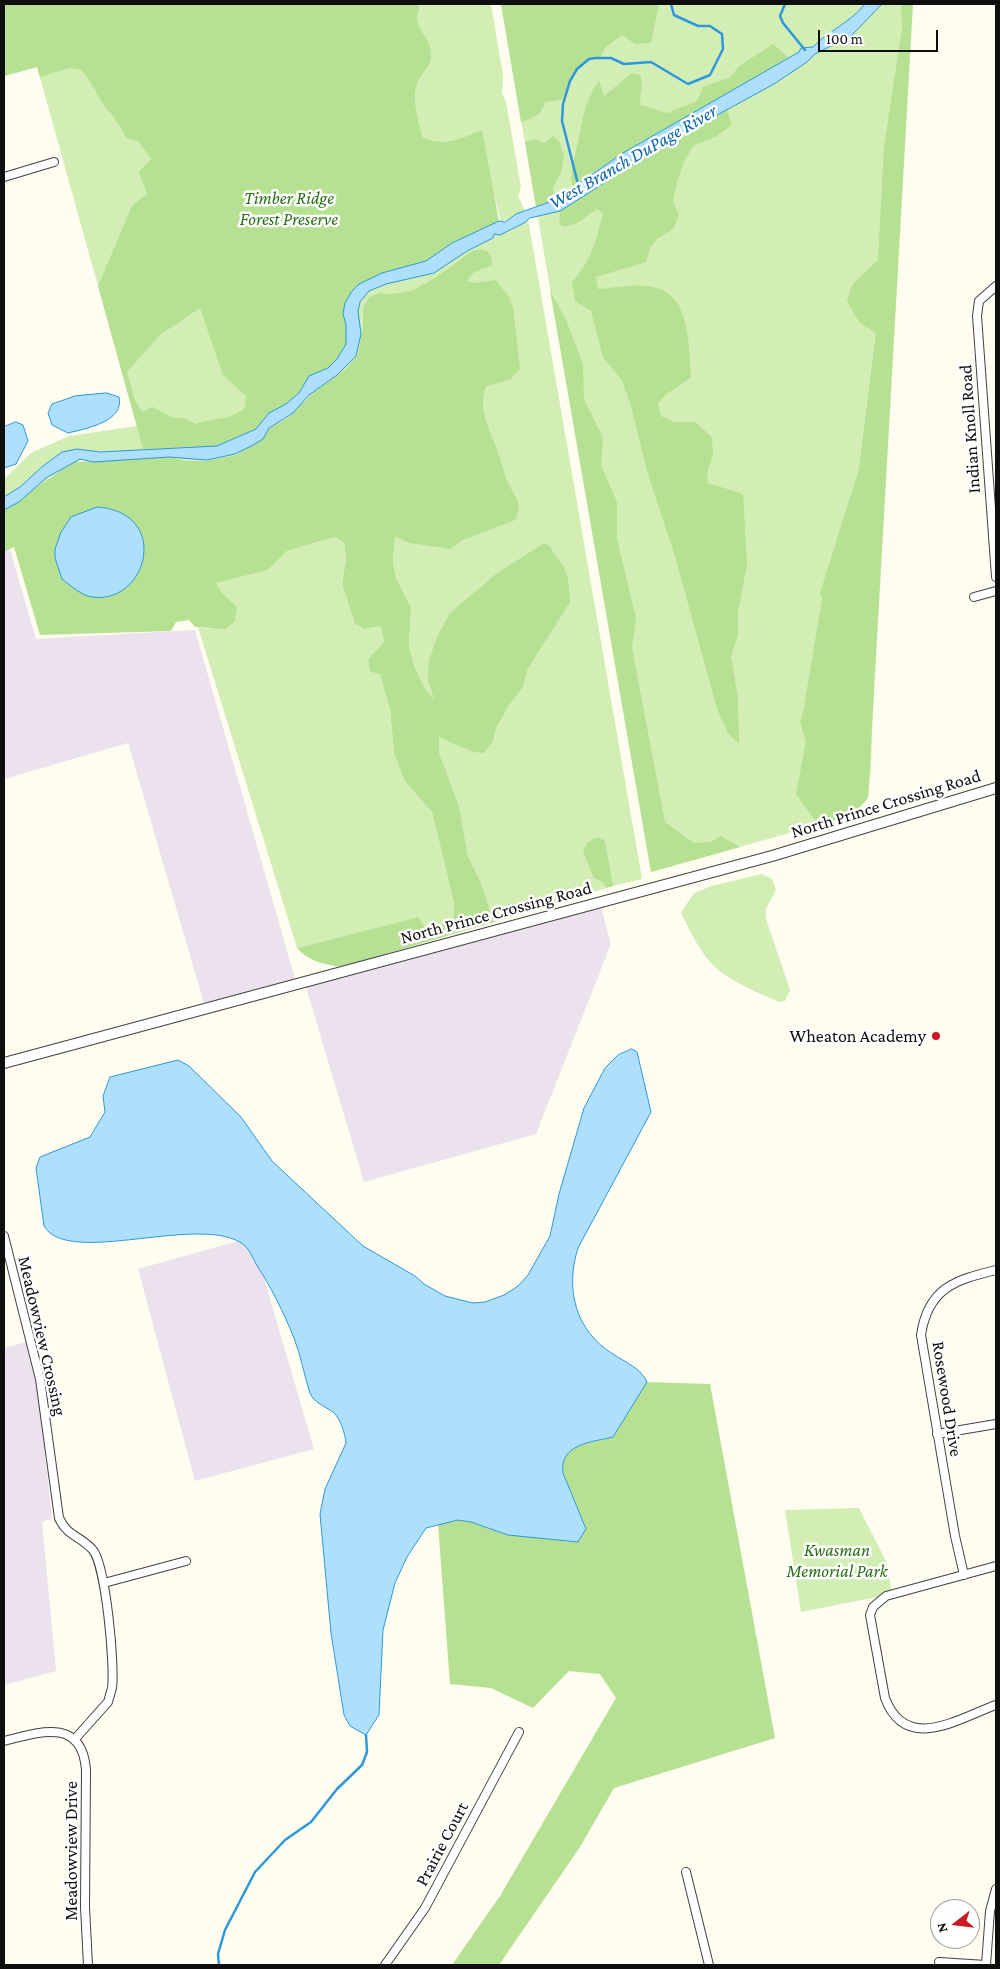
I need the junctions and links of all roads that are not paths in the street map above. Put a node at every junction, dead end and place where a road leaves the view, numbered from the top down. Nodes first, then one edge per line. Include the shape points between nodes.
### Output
1 (54, 162) dead end
2 (4, 177) edge
3 (996, 286) edge
4 (996, 577) edge
5 (996, 590) edge
6 (974, 597) dead end
7 (996, 788) edge
8 (4, 1064) edge
9 (4, 1236) edge
10 (996, 1270) edge
11 (996, 1424) edge
12 (937, 1434) junction
13 (186, 1561) dead end
14 (996, 1566) edge
15 (964, 1574) junction
16 (104, 1583) junction
17 (996, 1705) edge
18 (519, 1732) dead end
19 (74, 1740) junction
20 (4, 1741) edge
21 (686, 1872) dead end
22 (996, 1888) edge
23 (939, 1962) dead end
24 (88, 1965) edge
25 (385, 1965) edge
26 (709, 1965) edge
27 (986, 1965) edge

1 - 2 street
3 - 4 street, Indian Knoll Road via 980,301 977,316
5 - 6 street
7 - 8 street, North Prince Crossing Road via 772,856
9 - 16 street, Meadowview Crossing via 42,1385 59,1518 68,1533 92,1549 100,1562
10 - 12 street, Rosewood Drive via 953,1283 928,1308 922,1345
11 - 12 street
12 - 15 street, Rosewood Drive
13 - 16 street
14 - 15 street
15 - 17 street via 886,1596 872,1610 870,1622 884,1698 904,1724 920,1729 932,1729
16 - 19 street, Meadowview Crossing via 112,1688 108,1702
18 - 25 street, Prairie Court via 425,1908
19 - 20 street via 51,1730
19 - 24 street, Meadowview Drive via 83,1752 86,1764
21 - 26 street
22 - 27 street via 990,1911
23 - 27 street

